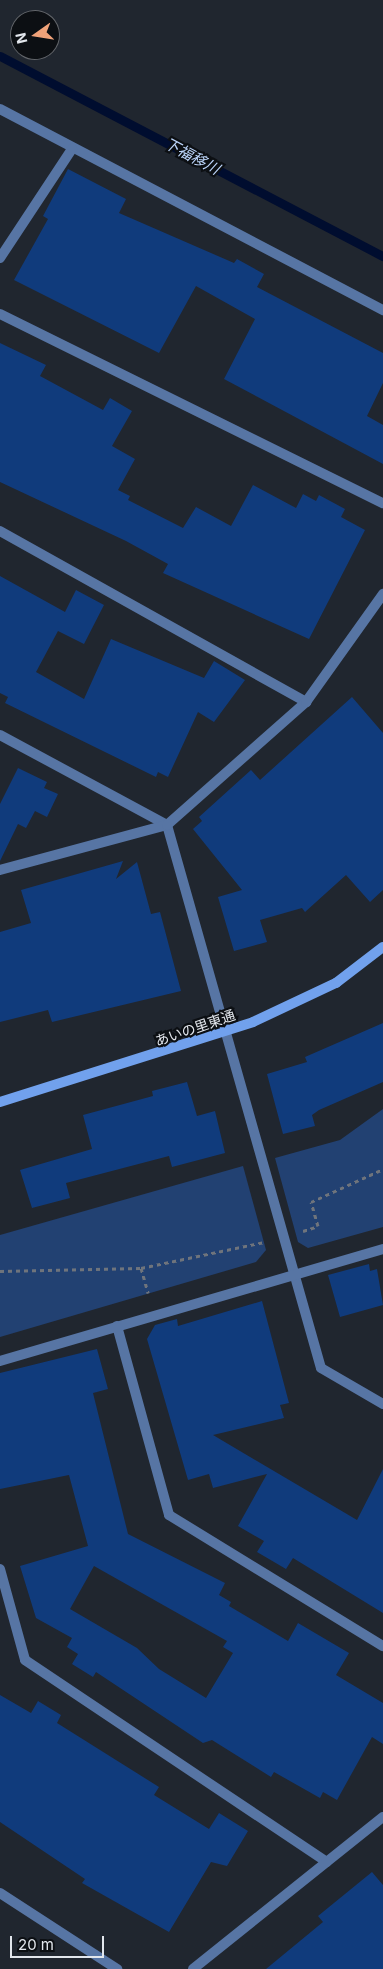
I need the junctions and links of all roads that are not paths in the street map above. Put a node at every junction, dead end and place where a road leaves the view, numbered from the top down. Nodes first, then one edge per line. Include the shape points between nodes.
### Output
1 (0, 108) edge
2 (72, 149) junction
3 (0, 258) edge
4 (383, 310) edge
5 (0, 314) edge
6 (383, 503) edge
7 (0, 531) edge
8 (383, 594) edge
9 (306, 702) junction
10 (0, 735) edge
11 (167, 825) junction
12 (0, 870) edge
13 (383, 947) edge
14 (223, 1033) junction
15 (0, 1102) edge
16 (383, 1248) edge
17 (292, 1275) junction
18 (117, 1326) junction
19 (0, 1360) edge
20 (383, 1404) edge
21 (0, 1569) edge
22 (383, 1646) edge
23 (383, 1817) edge
24 (327, 1862) junction
25 (0, 1893) edge
26 (117, 1969) edge
27 (193, 1969) edge

1 - 2 street
2 - 3 street
2 - 4 street
5 - 6 street
7 - 9 street
8 - 9 street
9 - 11 street
10 - 11 street
11 - 12 street
11 - 14 street
13 - 14 street, あいの里東通 via 336,983
14 - 15 street, あいの里東通
14 - 17 street
16 - 17 street
17 - 18 street
17 - 20 street via 321,1368
18 - 19 street
18 - 22 street via 169,1515
21 - 24 street via 25,1660
23 - 24 street
24 - 27 street
25 - 26 street

